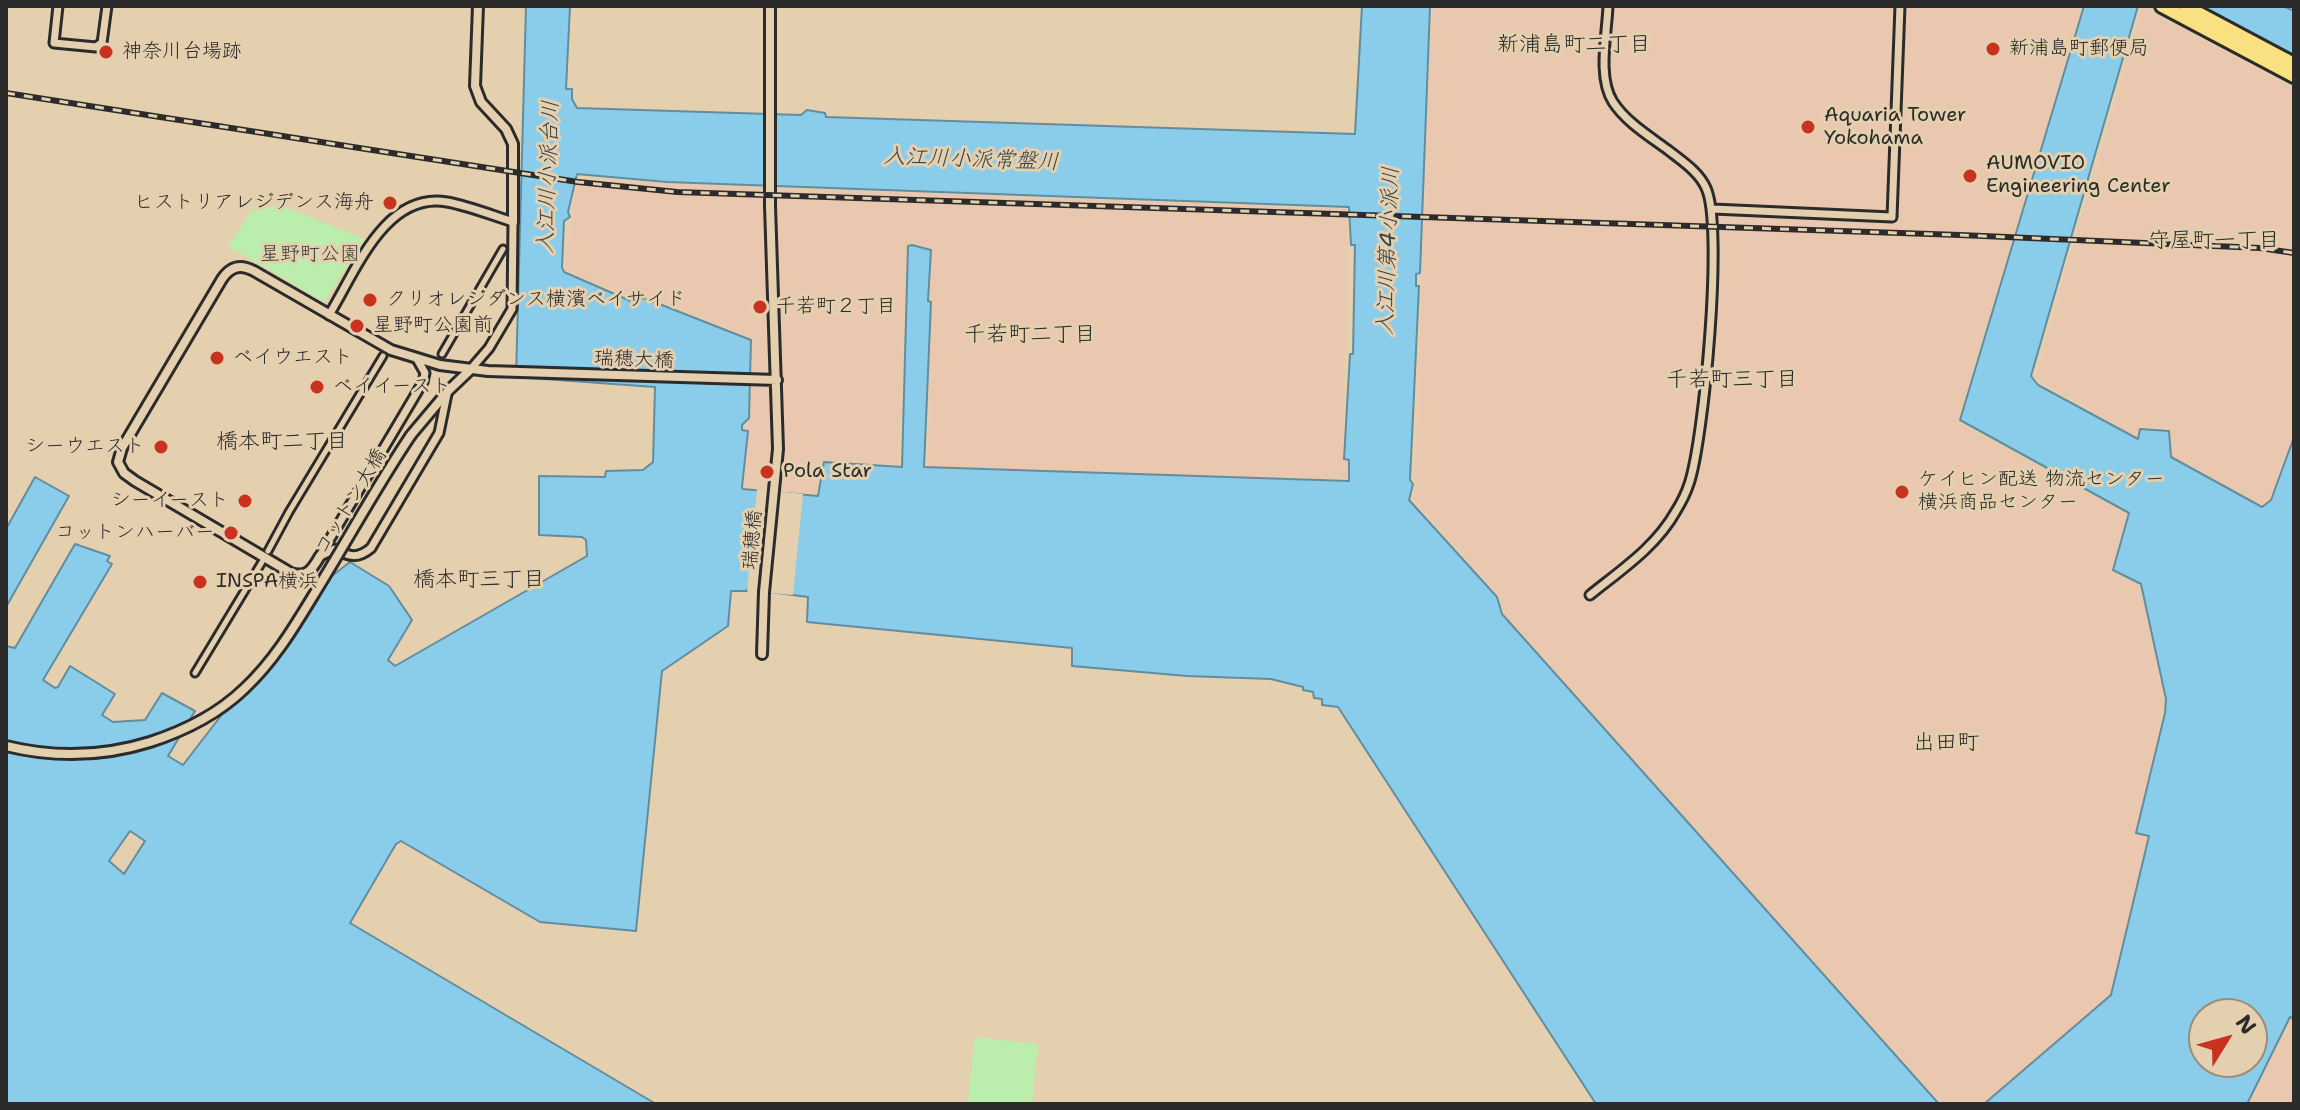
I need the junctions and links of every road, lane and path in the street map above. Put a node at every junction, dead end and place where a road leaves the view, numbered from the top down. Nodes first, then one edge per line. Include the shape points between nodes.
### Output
1 (58, 6) edge
2 (107, 6) edge
3 (478, 6) edge
4 (770, 6) edge
5 (1608, 6) edge
6 (1900, 6) edge
7 (2162, 6) edge
8 (2185, 6) edge
9 (2294, 64) edge
10 (2294, 76) edge
11 (1713, 209) junction
12 (513, 222) junction
13 (503, 249) dead end
14 (329, 315) junction
15 (442, 354) dead end
16 (383, 356) dead end
17 (417, 359) junction
18 (470, 370) junction
19 (777, 380) junction
20 (448, 391) junction
21 (334, 533) junction
22 (335, 549) junction
23 (268, 551) dead end
24 (320, 556) junction
25 (262, 562) dead end
26 (1590, 595) dead end
27 (762, 654) dead end
28 (195, 673) dead end
29 (6, 746) edge

1 - 2 street via 54,43 96,47 102,43
3 - 12 street via 473,76 481,102 513,144
4 - 19 street, 瑞穂橋
5 - 11 street via 1605,75 1612,101 1690,168 1706,187
6 - 11 street via 1892,217
7 - 10 highway
8 - 9 highway
11 - 26 street via 1708,350 1689,483 1658,540
12 - 14 street via 447,202 403,210 380,229
12 - 18 street via 509,315
13 - 15 street
14 - 17 street
14 - 24 street via 250,269 230,270 118,460 135,481 291,573 307,573
16 - 23 street
17 - 18 street
17 - 21 street via 425,373 423,382
18 - 19 street, 瑞穂大橋
18 - 20 street, コットン大橋
19 - 27 street, 瑞穂橋 via 778,449
20 - 22 street via 439,433 371,548 355,556
20 - 29 street, コットン大橋, bridge via 411,435 294,627 254,679 225,705 163,738 115,751 68,755
21 - 22 street
21 - 24 street
22 - 24 street
25 - 28 street

